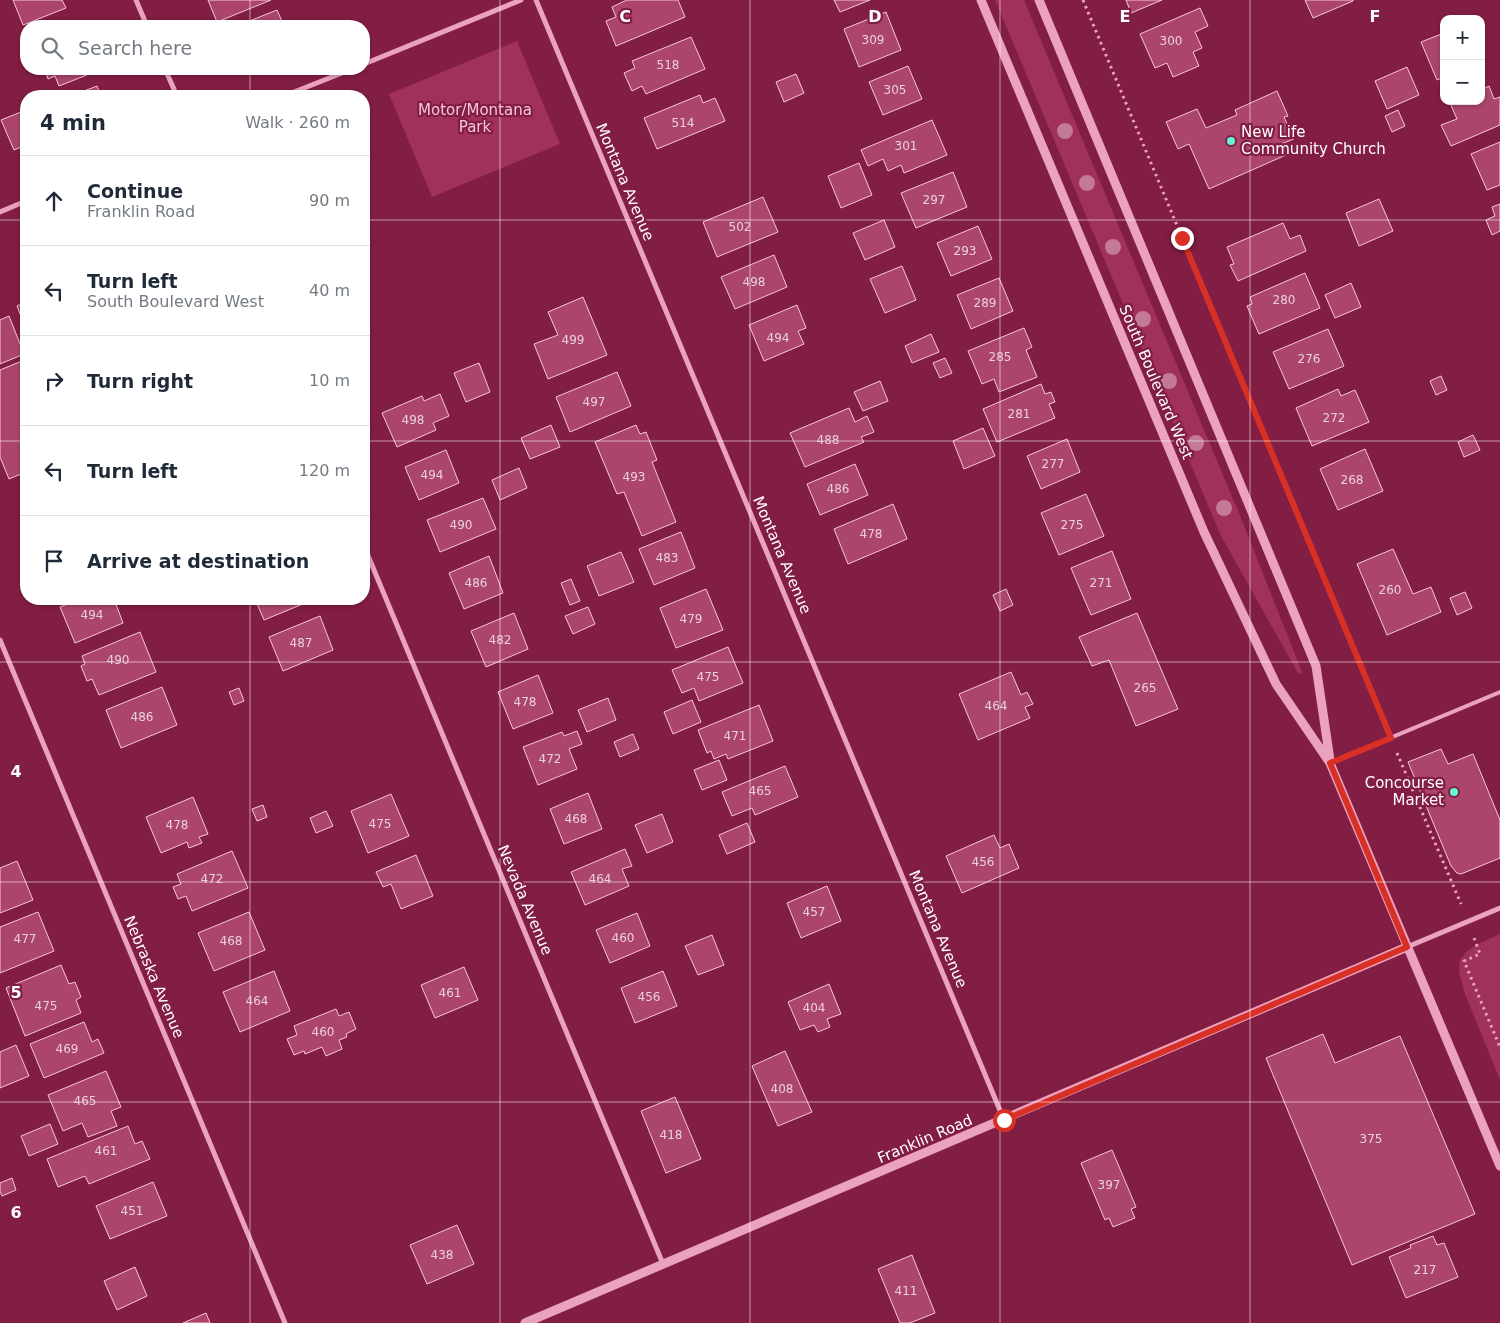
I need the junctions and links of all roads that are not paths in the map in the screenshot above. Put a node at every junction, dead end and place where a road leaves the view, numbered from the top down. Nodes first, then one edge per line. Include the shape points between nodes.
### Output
1 (136, 0) edge
2 (521, 0) edge
3 (536, 0) edge
4 (981, 0) edge
5 (1039, 0) edge
6 (144, 20) edge
7 (370, 62) edge
8 (168, 75) edge
9 (337, 75) edge
10 (174, 90) edge
11 (299, 90) edge
12 (20, 204) edge
13 (0, 212) edge
14 (370, 560) edge
15 (0, 640) edge
16 (1500, 692) edge
17 (1330, 763) junction
18 (1500, 908) edge
19 (1407, 947) junction
20 (1004, 1120) junction
21 (1500, 1166) edge
22 (663, 1264) junction
23 (285, 1323) edge
24 (525, 1323) edge

1 - 6 street
2 - 7 street
3 - 20 street, Montana Avenue
4 - 17 street, South Boulevard West via 1204,532 1276,684
5 - 17 street, South Boulevard West via 1316,666
8 - 10 street
9 - 11 street
12 - 13 street
14 - 22 street, Nevada Avenue
15 - 23 street, Nebraska Avenue
16 - 17 lane
17 - 19 street, South Boulevard West
18 - 19 street, Franklin Road
19 - 20 street, Franklin Road
19 - 21 street, South Boulevard West
20 - 22 street, Franklin Road
22 - 24 street, Franklin Road

